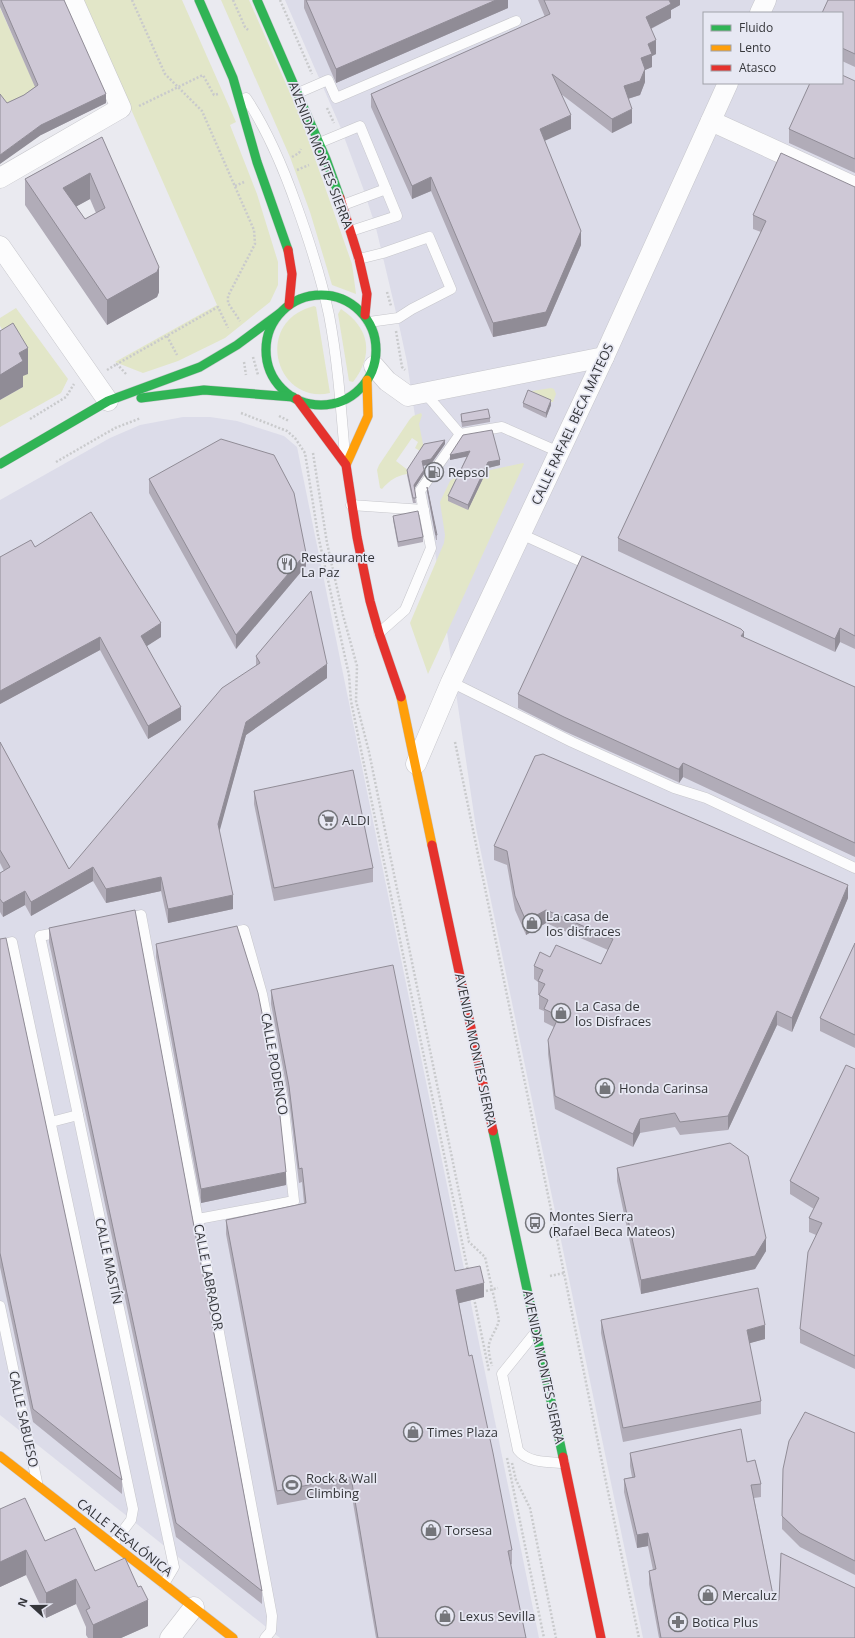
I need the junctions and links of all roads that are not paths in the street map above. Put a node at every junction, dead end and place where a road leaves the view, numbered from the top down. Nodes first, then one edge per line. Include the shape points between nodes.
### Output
1 (73, 0) edge
2 (199, 0) edge
3 (257, 0) edge
4 (516, 21) dead end
5 (233, 78) junction
6 (728, 84) edge
7 (298, 93) junction
8 (711, 121) junction
9 (319, 143) junction
10 (0, 178) edge
11 (855, 187) edge
12 (386, 189) junction
13 (343, 205) junction
14 (351, 231) junction
15 (0, 246) edge
16 (359, 259) junction
17 (324, 294) junction
18 (289, 305) junction
19 (280, 313) junction
20 (367, 319) junction
21 (604, 357) junction
22 (370, 373) junction
23 (416, 395) junction
24 (295, 398) junction
25 (108, 401) junction
26 (341, 401) junction
27 (460, 434) junction
28 (559, 452) junction
29 (0, 464) edge
30 (346, 465) junction
31 (351, 505) junction
32 (424, 510) junction
33 (521, 534) junction
34 (599, 570) edge
35 (379, 633) junction
36 (451, 682) junction
37 (416, 764) junction
38 (855, 868) edge
39 (118, 920) edge
40 (71, 930) edge
41 (214, 936) edge
42 (0, 945) edge
43 (78, 1115) junction
44 (50, 1122) junction
45 (198, 1219) junction
46 (0, 1306) edge
47 (536, 1332) junction
48 (1, 1457) edge
49 (564, 1463) junction
50 (38, 1486) junction
51 (113, 1544) junction
52 (164, 1584) junction
53 (194, 1607) junction
54 (170, 1638) edge
55 (233, 1638) edge
56 (265, 1638) edge
57 (601, 1638) edge

1 - 10 street via 121,108
2 - 5 main road, AVENIDA MONTES SIERRA
3 - 7 main road, AVENIDA MONTES SIERRA
4 - 7 lane via 336,98 328,80
5 - 17 lane, AVENIDA MONTES SIERRA via 260,118 286,175 310,242
5 - 18 main road, AVENIDA MONTES SIERRA via 260,169 287,245 292,274
6 - 8 street, CALLE RAFAEL BECA MATEOS
7 - 9 main road, AVENIDA MONTES SIERRA
8 - 11 street
8 - 21 street, CALLE RAFAEL BECA MATEOS
9 - 12 lane via 360,126
9 - 13 main road, AVENIDA MONTES SIERRA
12 - 13 lane
12 - 14 lane via 397,216
13 - 14 main road, AVENIDA MONTES SIERRA
14 - 16 main road, AVENIDA MONTES SIERRA
15 - 25 street
16 - 20 main road, AVENIDA MONTES SIERRA via 367,294
16 - 20 lane via 429,238 451,289 398,318
17 - 18 main road via 312,295
17 - 20 main road via 339,297 353,305
17 - 26 lane, AVENIDA MONTES SIERRA
18 - 19 main road
19 - 24 main road via 272,324 268,337 267,358 274,378 282,389
19 - 25 main road via 200,367
20 - 22 main road via 376,344 376,355
21 - 23 street
21 - 28 street, CALLE RAFAEL BECA MATEOS
22 - 23 street
22 - 26 main road via 360,389
22 - 30 main road via 368,416
23 - 27 lane
24 - 25 main road via 204,390
24 - 26 main road via 311,404 326,405
24 - 30 main road, AVENIDA MONTES SIERRA
25 - 29 main road
26 - 30 lane, AVENIDA MONTES SIERRA
27 - 28 lane via 502,427
27 - 32 lane via 420,491
28 - 33 street, CALLE RAFAEL BECA MATEOS
30 - 31 main road, AVENIDA MONTES SIERRA
31 - 32 lane
31 - 35 main road, AVENIDA MONTES SIERRA
32 - 35 lane via 431,548 405,610
33 - 34 lane
33 - 36 street, CALLE RAFAEL BECA MATEOS
35 - 37 main road, AVENIDA MONTES SIERRA via 401,697
36 - 37 street, CALLE RAFAEL BECA MATEOS
36 - 38 lane via 572,742 674,788 706,798
37 - 47 main road, AVENIDA MONTES SIERRA
39 - 45 lane, CALLE LABRADOR via 141,915 151,950
40 - 43 lane, CALLE MASTÍN via 40,936
41 - 45 lane, CALLE PODENCO via 244,930 262,994 283,1101 294,1201
42 - 44 lane via 12,942
43 - 44 lane
43 - 52 lane, CALLE MASTÍN via 174,1567
44 - 51 lane via 133,1509 131,1520
45 - 56 lane, CALLE LABRADOR via 272,1616 270,1631
46 - 50 lane, CALLE SABUESO
47 - 49 main road, AVENIDA MONTES SIERRA
47 - 49 lane via 502,1374 518,1450 538,1461
48 - 50 main road, CALLE TESALÓNICA
49 - 57 main road, AVENIDA MONTES SIERRA
50 - 51 main road, CALLE TESALÓNICA
51 - 52 main road, CALLE TESALÓNICA
52 - 53 main road, CALLE TESALÓNICA
53 - 54 street
53 - 55 main road, CALLE TESALÓNICA

